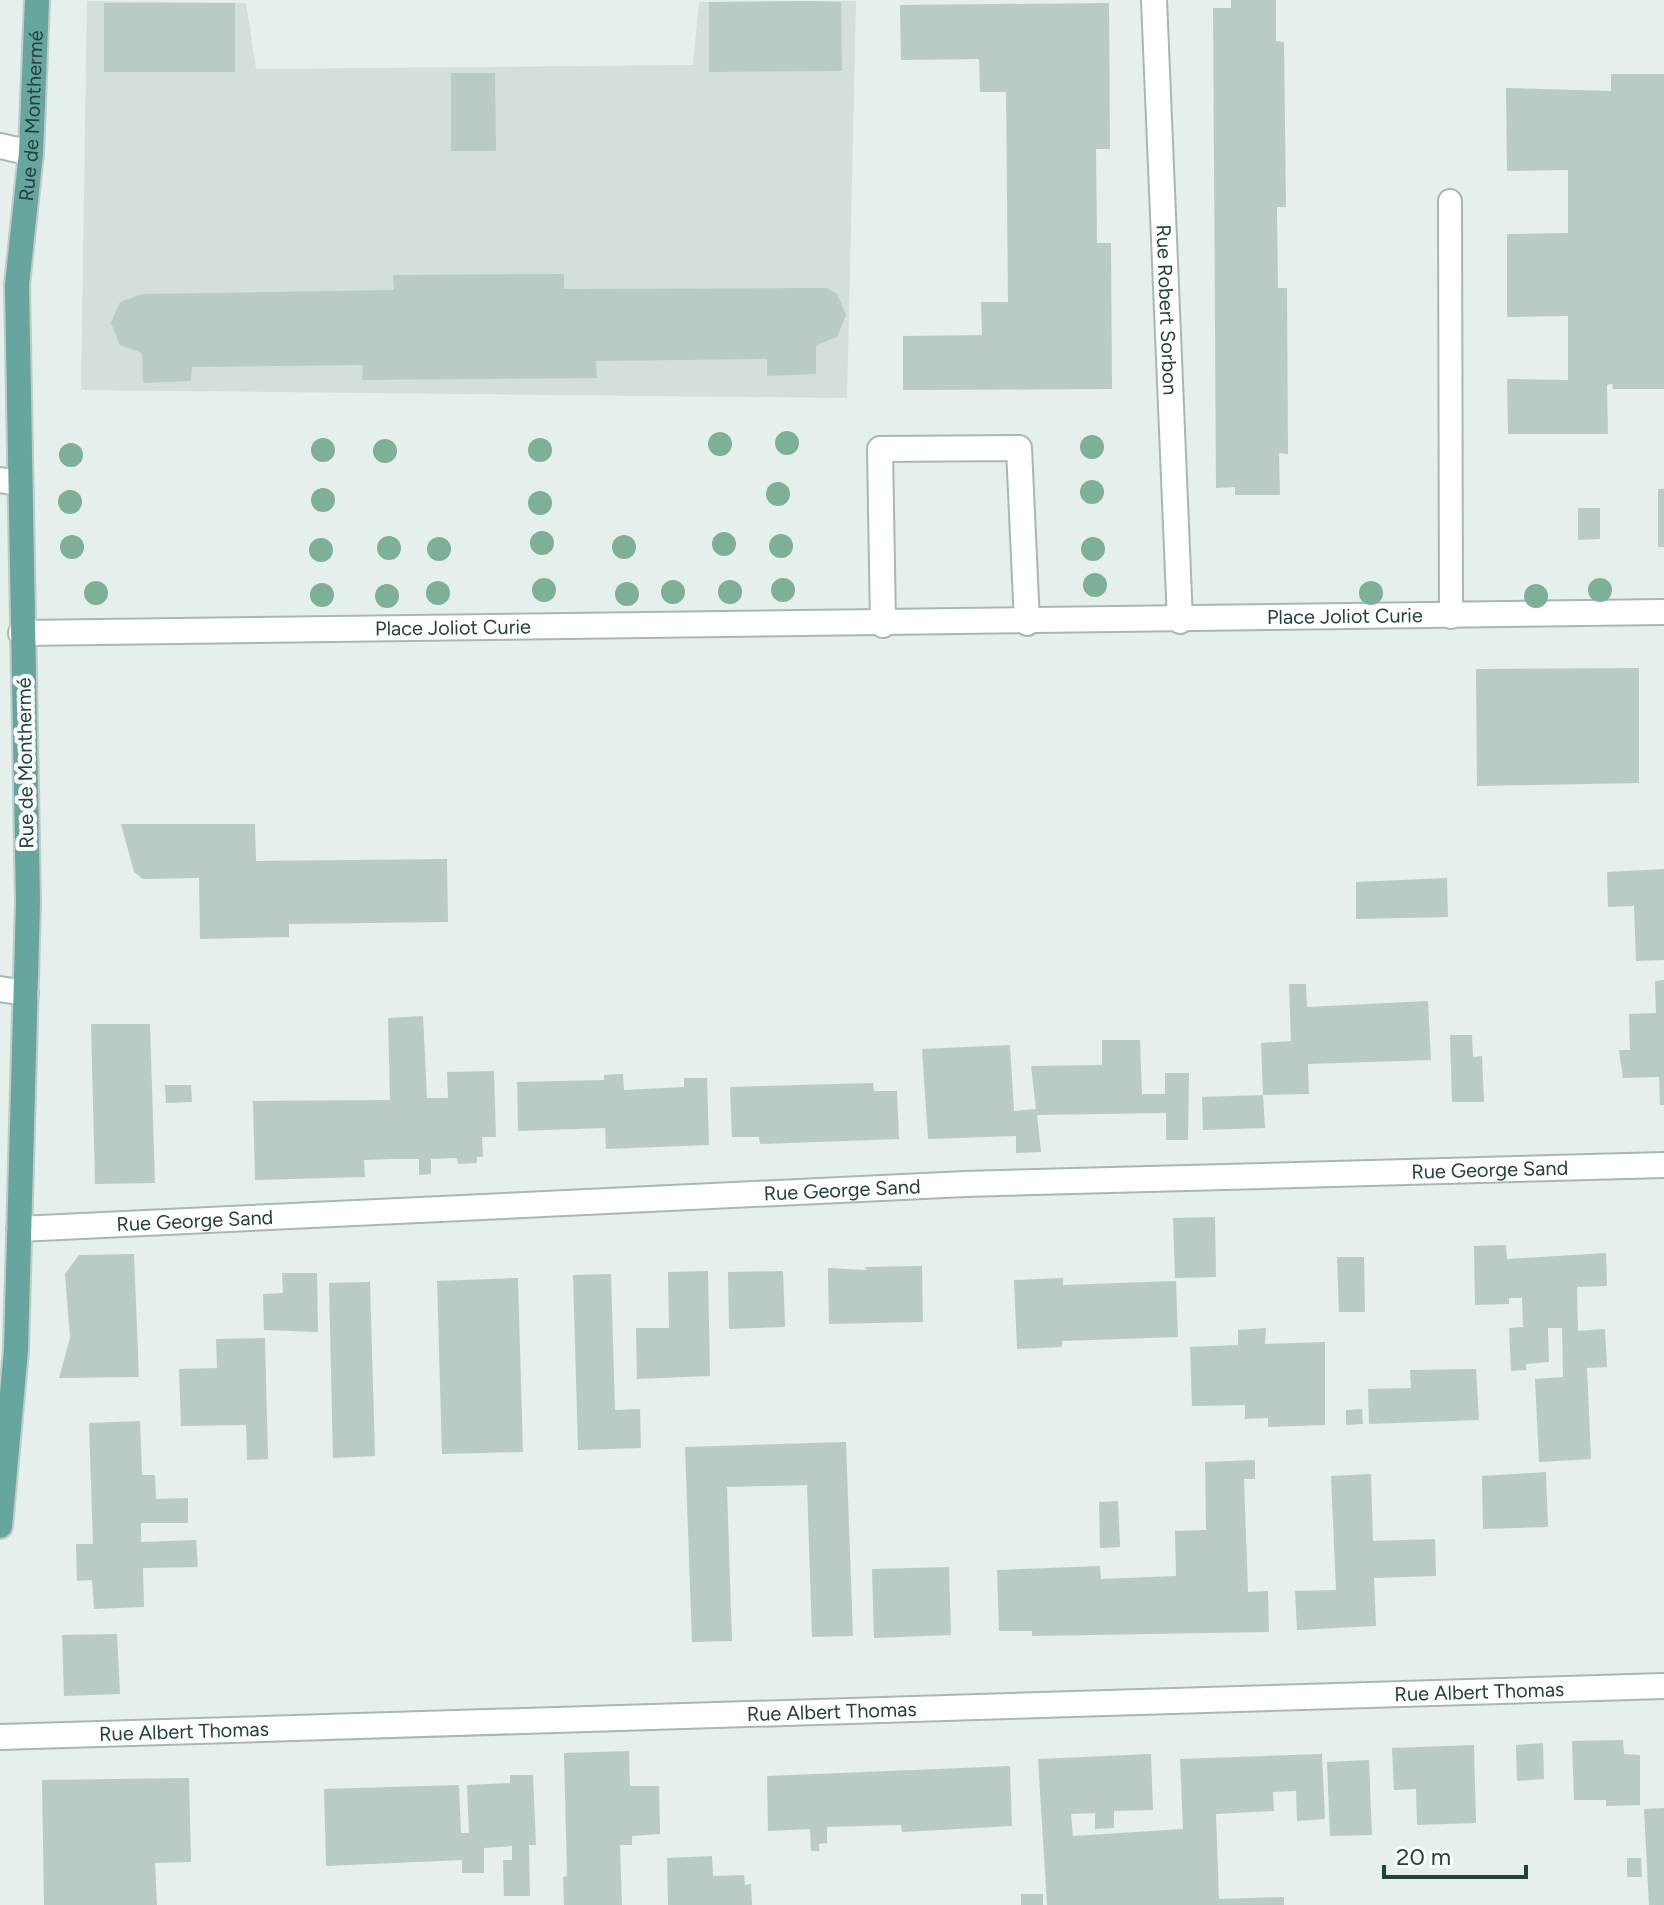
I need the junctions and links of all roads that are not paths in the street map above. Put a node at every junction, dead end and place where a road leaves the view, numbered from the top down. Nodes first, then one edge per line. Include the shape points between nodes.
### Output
1 (37, 0) edge
2 (1154, 0) edge
3 (0, 146) edge
4 (31, 153) junction
5 (1450, 201) dead end
6 (9, 481) edge
7 (1664, 612) edge
8 (1451, 617) junction
9 (1180, 621) junction
10 (1027, 623) junction
11 (883, 625) junction
12 (21, 633) junction
13 (0, 989) edge
14 (26, 993) junction
15 (1664, 1165) edge
16 (19, 1229) junction
17 (7, 1368) edge
18 (0, 1526) edge
19 (1664, 1686) edge
20 (0, 1737) edge

1 - 4 main road, Rue de Monthermé
2 - 9 street, Rue Robert Sorbon
3 - 4 street
4 - 6 main road, Rue de Monthermé via 17,285
5 - 8 lane
6 - 12 main road, Rue de Monthermé
7 - 8 street, Place Joliot Curie
8 - 9 street, Place Joliot Curie
9 - 10 street, Place Joliot Curie
10 - 11 street, Place Joliot Curie
10 - 11 street via 1019,448 880,449
11 - 12 street, Place Joliot Curie
12 - 14 main road, Rue de Monthermé
13 - 14 street
14 - 16 main road, Rue de Monthermé
15 - 16 street, Rue George Sand via 949,1184
16 - 17 main road, Rue de Monthermé
17 - 18 main road, Rue de Monthermé
19 - 20 street, Rue Albert Thomas

